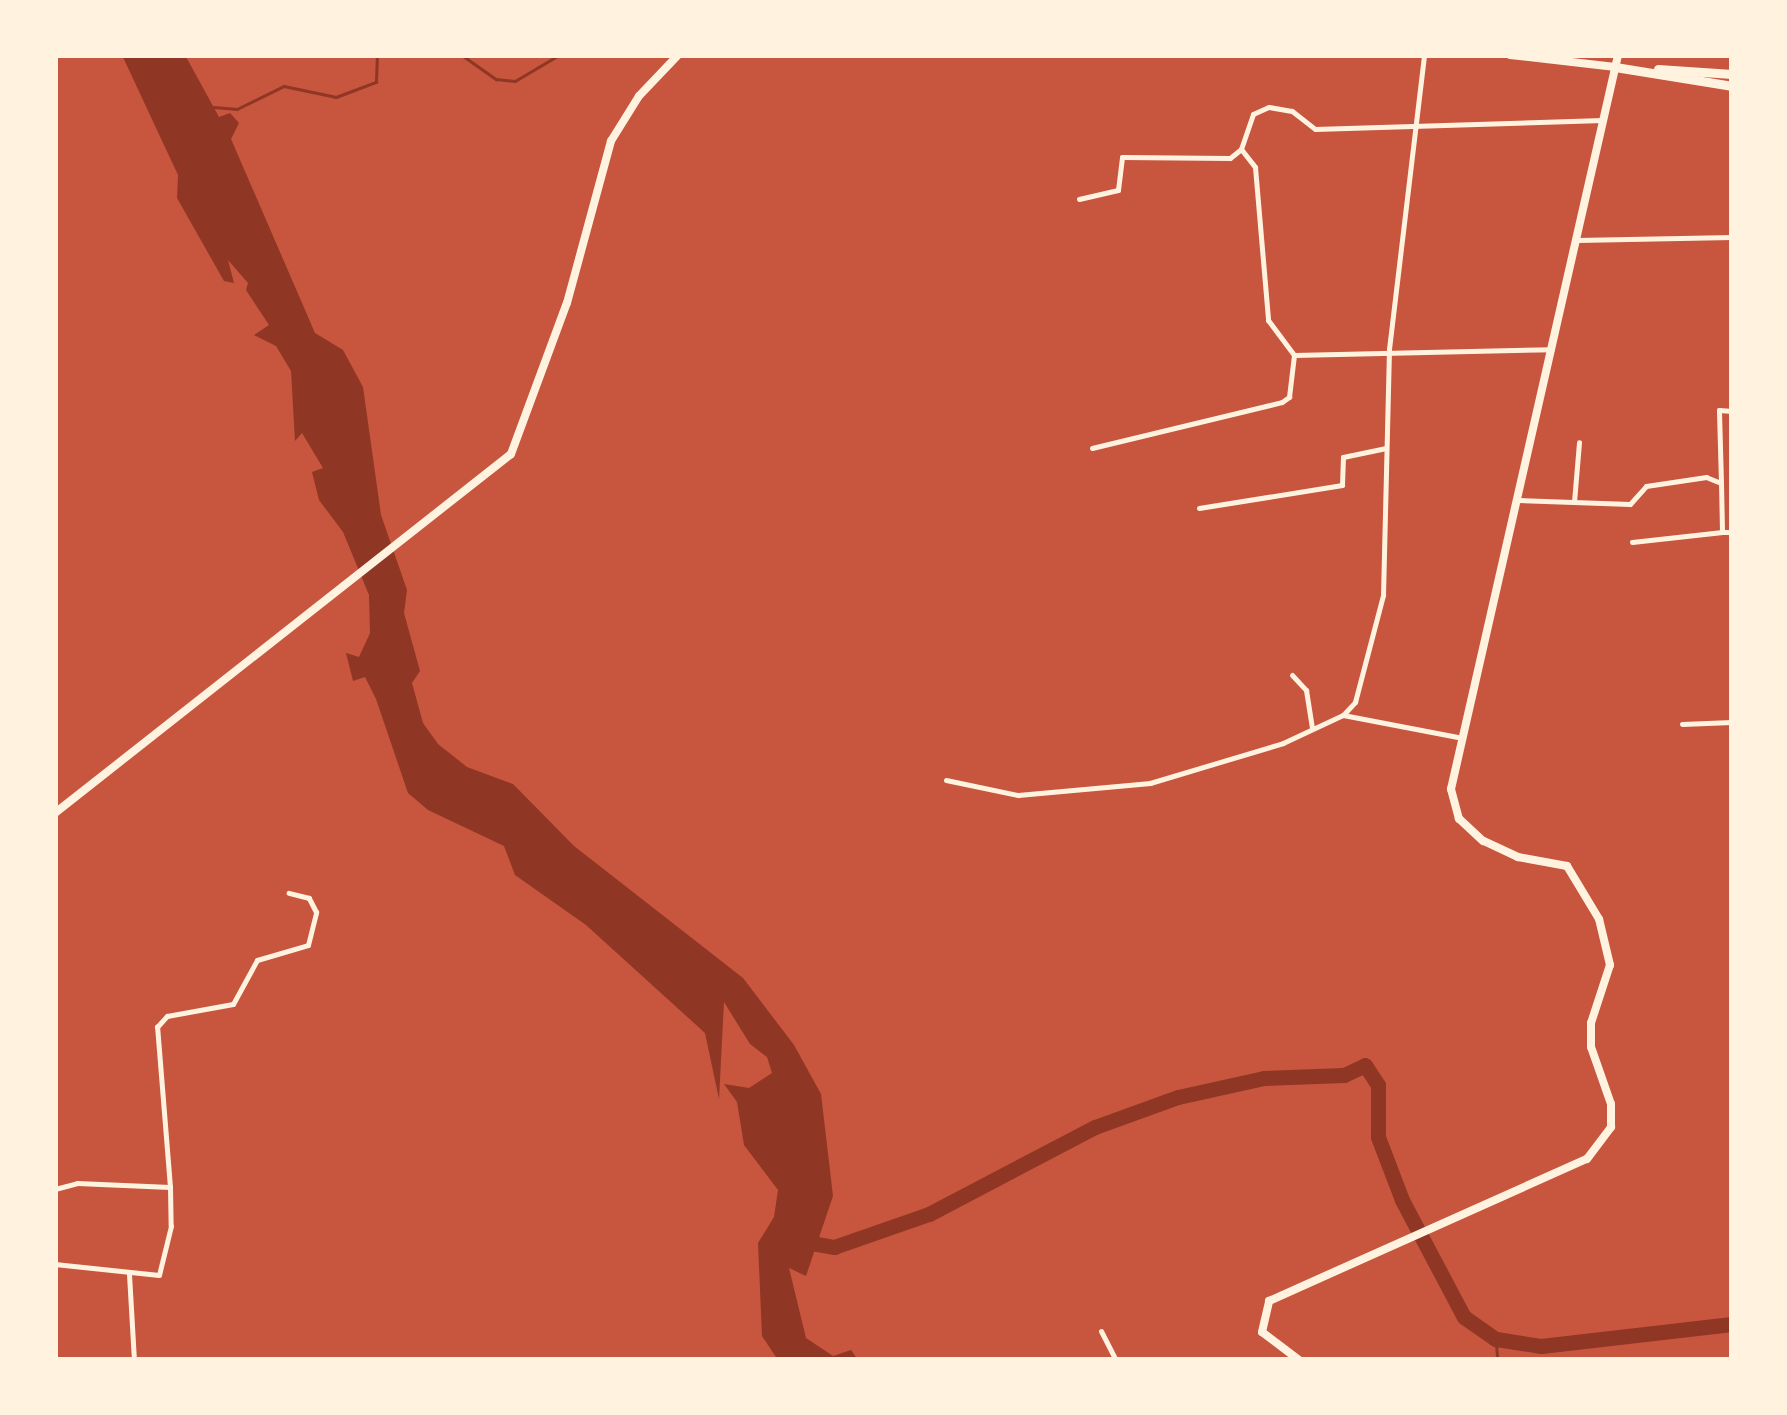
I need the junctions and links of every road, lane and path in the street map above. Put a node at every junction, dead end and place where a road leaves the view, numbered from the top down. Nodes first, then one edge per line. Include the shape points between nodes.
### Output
1 (678, 55) edge
2 (1424, 55) edge
3 (1510, 55) edge
4 (1618, 55) edge
5 (1615, 66) junction
6 (1732, 74) edge
7 (1732, 86) edge
8 (1603, 120) junction
9 (1412, 124) junction
10 (1241, 149) junction
11 (1079, 200) dead end
12 (1732, 237) edge
13 (1576, 240) junction
14 (1389, 349) junction
15 (1552, 349) junction
16 (1294, 355) junction
17 (1732, 411) edge
18 (1579, 442) dead end
19 (1092, 448) dead end
20 (1386, 448) junction
21 (1720, 484) junction
22 (1518, 500) junction
23 (1574, 502) junction
24 (1198, 508) dead end
25 (1722, 532) junction
26 (1732, 532) edge
27 (1632, 542) dead end
28 (1292, 675) dead end
29 (1343, 715) junction
30 (1732, 722) edge
31 (1682, 724) dead end
32 (1312, 727) junction
33 (1464, 738) junction
34 (946, 780) dead end
35 (55, 813) edge
36 (289, 892) dead end
37 (170, 1187) junction
38 (55, 1189) edge
39 (55, 1264) edge
40 (129, 1273) junction
41 (1102, 1331) dead end
42 (134, 1360) edge
43 (1116, 1360) edge
44 (1299, 1360) edge

1 - 35 main road via 638,96 611,142 567,303 511,454
2 - 9 street
3 - 5 main road
4 - 5 main road
5 - 6 highway
5 - 7 highway
5 - 8 main road
8 - 9 street
8 - 13 main road
9 - 10 street via 1316,129 1292,112 1269,107 1248,121
9 - 14 street
10 - 11 street via 1225,159 1122,157 1118,190
10 - 16 street via 1255,167 1267,316
12 - 13 street
13 - 15 main road
14 - 15 street
14 - 16 street
14 - 20 street
15 - 22 main road
16 - 19 street via 1290,397 1282,402
17 - 21 street via 1719,410
18 - 23 street
20 - 24 street via 1343,457 1342,485
20 - 29 street via 1383,594 1355,702
21 - 23 street via 1678,479 1646,486 1630,504
21 - 25 street
22 - 23 street
22 - 33 main road
25 - 26 street
25 - 27 street
28 - 32 street via 1306,690
29 - 32 street
29 - 33 street
30 - 31 street
32 - 34 street via 1204,769 1114,788 1018,795
33 - 44 main road via 1452,789 1460,819 1491,846 1568,866 1609,941 1608,978 1590,1034 1612,1118 1605,1141 1587,1159 1269,1301 1262,1332
36 - 37 street via 310,898 316,912 308,946 258,960 233,1004 167,1016 157,1026
37 - 38 street via 76,1183
37 - 40 street via 164,1268 148,1276
39 - 40 street
40 - 42 street
41 - 43 street

